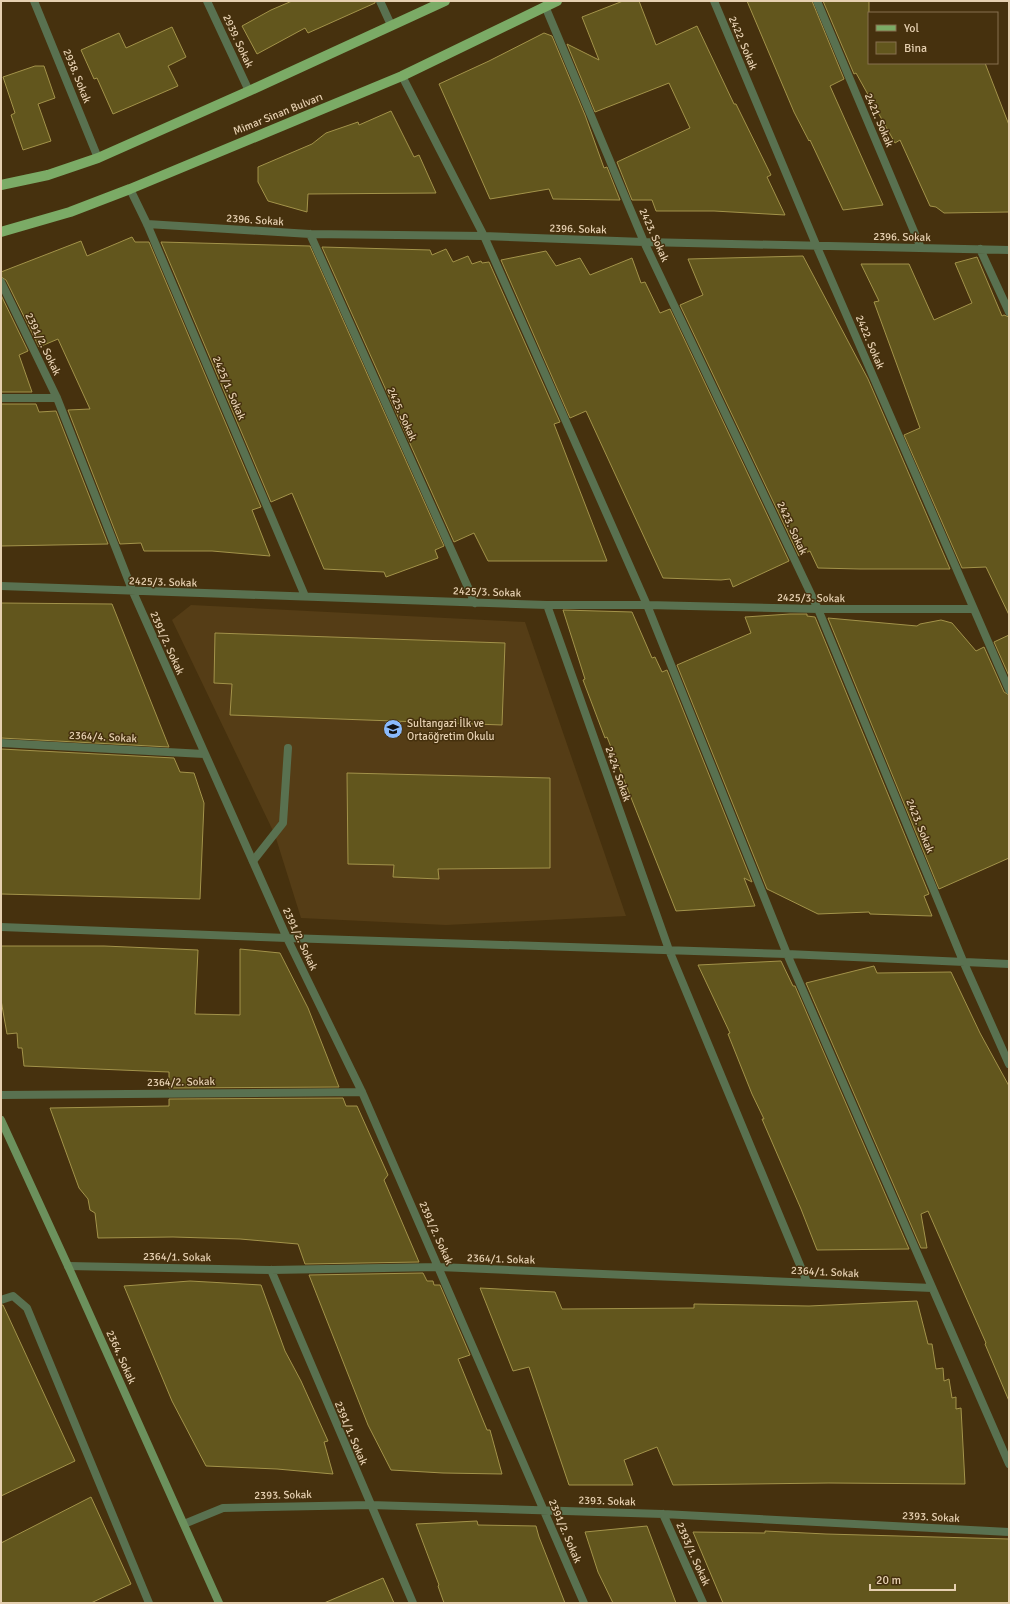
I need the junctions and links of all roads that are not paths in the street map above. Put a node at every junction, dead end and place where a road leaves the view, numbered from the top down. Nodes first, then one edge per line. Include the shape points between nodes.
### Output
1 (34, 1) edge
2 (207, 1) edge
3 (380, 1) edge
4 (445, 1) edge
5 (556, 1) edge
6 (714, 1) edge
7 (817, 1) edge
8 (545, 6) junction
9 (391, 25) junction
10 (402, 76) junction
11 (249, 91) junction
12 (98, 158) junction
13 (1, 185) edge
14 (130, 189) junction
15 (147, 224) junction
16 (1, 232) edge
17 (310, 234) junction
18 (484, 236) junction
19 (644, 242) junction
20 (817, 247) junction
21 (921, 248) junction
22 (980, 249) junction
23 (1009, 250) edge
24 (1, 282) edge
25 (1009, 312) edge
26 (1, 398) edge
27 (57, 398) junction
28 (1, 586) edge
29 (133, 592) junction
30 (306, 596) junction
31 (475, 603) junction
32 (547, 605) junction
33 (647, 605) junction
34 (818, 609) junction
35 (973, 609) junction
36 (1009, 690) edge
37 (1, 743) edge
38 (288, 748) dead end
39 (204, 754) junction
40 (253, 861) junction
41 (1, 927) edge
42 (287, 938) junction
43 (669, 950) junction
44 (787, 954) junction
45 (963, 961) junction
46 (1009, 964) edge
47 (1009, 1064) edge
48 (362, 1092) junction
49 (1, 1095) edge
50 (1, 1120) edge
51 (68, 1266) junction
52 (439, 1267) junction
53 (271, 1270) junction
54 (807, 1282) junction
55 (932, 1288) junction
56 (1, 1300) edge
57 (1009, 1464) edge
58 (370, 1505) junction
59 (544, 1511) junction
60 (663, 1514) junction
61 (184, 1524) junction
62 (1009, 1532) edge
63 (149, 1603) edge
64 (219, 1603) edge
65 (412, 1603) edge
66 (584, 1603) edge
67 (703, 1603) edge

1 - 12 street, 2938. Sokak
2 - 11 street, 2939. Sokak
3 - 9 street
4 - 9 main road
5 - 8 main road, Mimar Sinan Bulvarı
6 - 20 street, 2422. Sokak
7 - 21 street, 2421. Sokak
8 - 10 main road, Mimar Sinan Bulvarı
8 - 19 street, 2423. Sokak
9 - 11 main road
10 - 14 main road, Mimar Sinan Bulvarı
10 - 18 street
11 - 12 main road
12 - 13 main road via 48,176
14 - 15 street, 2425/1. Sokak
14 - 16 main road, Mimar Sinan Bulvarı via 70,212
15 - 17 street, 2396. Sokak
15 - 30 street, 2425/1. Sokak
17 - 18 street, 2396. Sokak
17 - 31 street, 2425. Sokak
18 - 19 street, 2396. Sokak
18 - 33 street
19 - 20 street, 2396. Sokak
19 - 34 street, 2423. Sokak
20 - 21 street, 2396. Sokak
20 - 35 street, 2422. Sokak
21 - 22 street, 2396. Sokak
22 - 23 street, 2396. Sokak
22 - 25 street
24 - 27 street, 2391/2. Sokak
26 - 27 street
27 - 29 street, 2391/2. Sokak
28 - 29 street, 2425/3. Sokak
29 - 30 street, 2425/3. Sokak
29 - 39 street, 2391/2. Sokak
30 - 31 street, 2425/3. Sokak
31 - 32 street, 2425/3. Sokak
32 - 33 street, 2425/3. Sokak
32 - 43 street, 2424. Sokak
33 - 34 street, 2425/3. Sokak
33 - 44 street
34 - 35 street, 2425/3. Sokak
34 - 45 street, 2423. Sokak
35 - 36 street, 2422. Sokak
37 - 39 street, 2364/4. Sokak
38 - 40 street via 283,823
39 - 40 street, 2391/2. Sokak
40 - 42 street, 2391/2. Sokak
41 - 42 street
42 - 43 street
42 - 48 street, 2391/2. Sokak
43 - 44 street
43 - 54 street, 2424. Sokak
44 - 45 street
44 - 55 street
45 - 46 street
45 - 47 street, 2423. Sokak
48 - 49 street, 2364/2. Sokak
48 - 52 street, 2391/2. Sokak
50 - 51 street, 2364. Sokak
51 - 53 street, 2364/1. Sokak
51 - 61 street, 2364. Sokak
52 - 53 street, 2364/1. Sokak
52 - 54 street, 2364/1. Sokak
52 - 59 street, 2391/2. Sokak
53 - 58 street, 2391/1. Sokak
54 - 55 street, 2364/1. Sokak
55 - 57 street
56 - 63 street via 12,1296 27,1308
58 - 59 street, 2393. Sokak
58 - 61 street, 2393. Sokak via 223,1508
58 - 65 street, 2391/1. Sokak
59 - 60 street, 2393. Sokak
59 - 66 street, 2391/2. Sokak
60 - 62 street, 2393. Sokak
60 - 67 street, 2393/1. Sokak
61 - 64 street, 2364. Sokak

